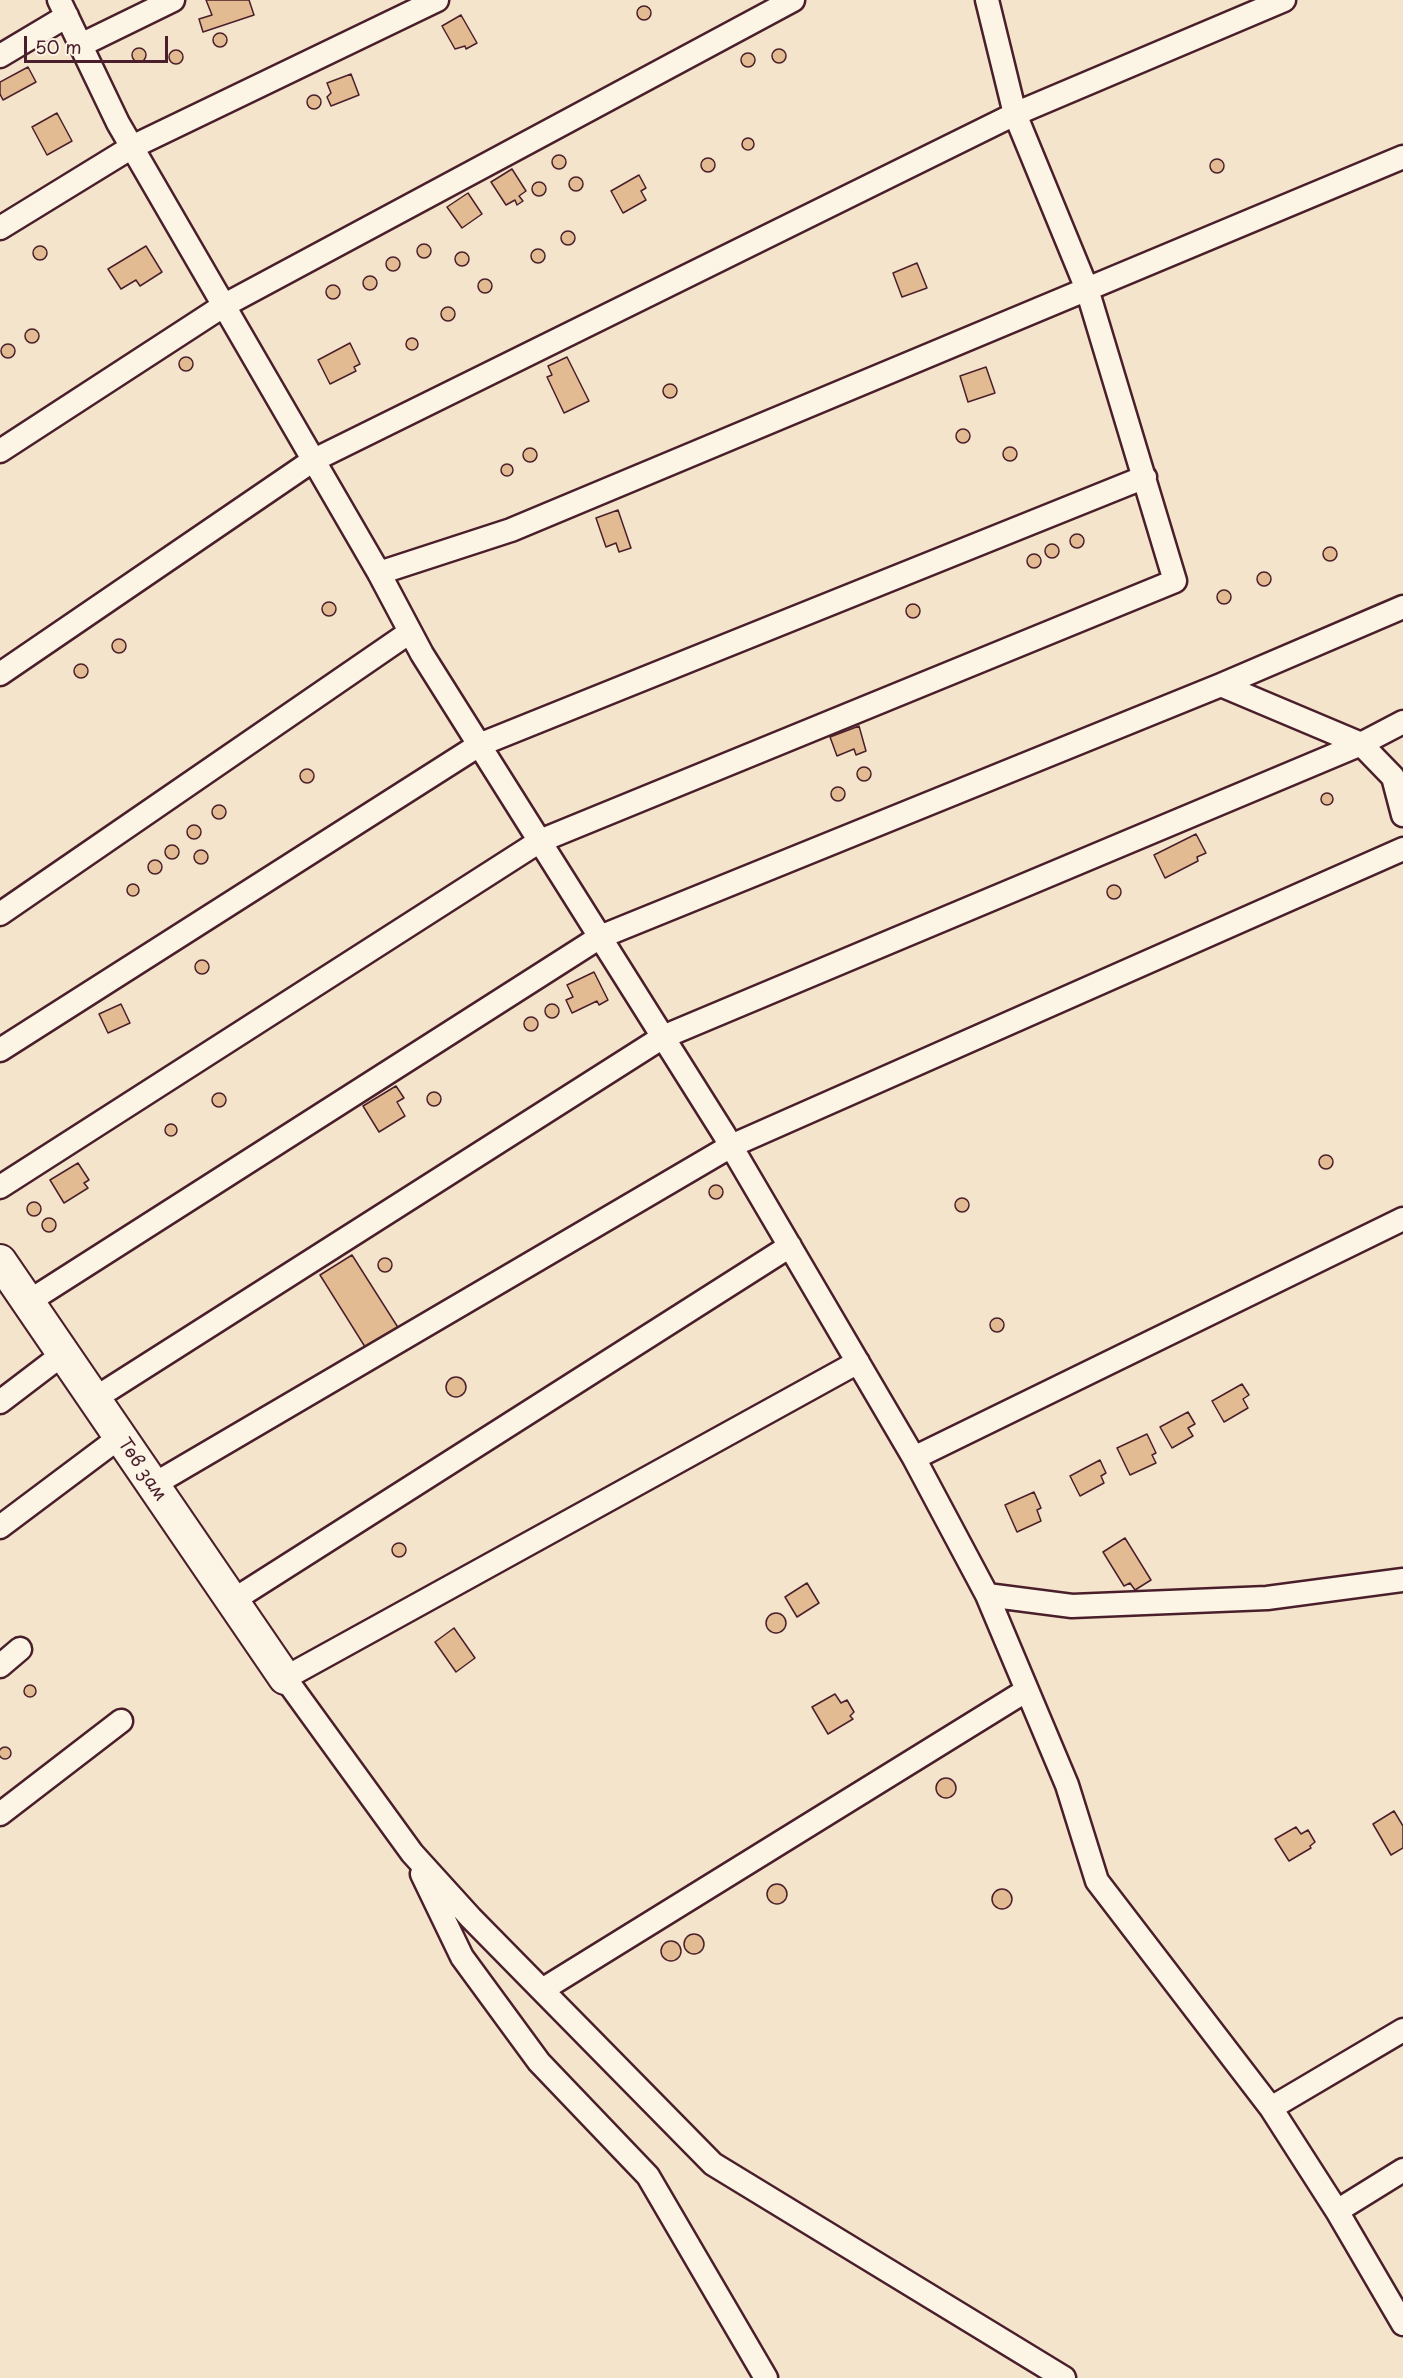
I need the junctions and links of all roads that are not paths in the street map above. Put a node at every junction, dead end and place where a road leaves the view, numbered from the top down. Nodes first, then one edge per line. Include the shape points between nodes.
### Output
1 (172, 0) edge
2 (437, 0) edge
3 (793, 0) edge
4 (987, 0) edge
5 (1284, 0) edge
6 (63, 8) edge
7 (81, 45) junction
8 (0, 56) edge
9 (1015, 114) junction
10 (132, 147) junction
11 (1403, 157) edge
12 (0, 228) edge
13 (1088, 289) junction
14 (223, 306) junction
15 (0, 451) edge
16 (312, 461) junction
17 (1145, 477) junction
18 (379, 573) junction
19 (1403, 607) edge
20 (410, 632) junction
21 (0, 674) edge
22 (1221, 685) junction
23 (1403, 722) edge
24 (1361, 744) junction
25 (479, 745) junction
26 (1403, 814) edge
27 (540, 841) junction
28 (1403, 849) edge
29 (0, 914) edge
30 (600, 937) junction
31 (663, 1037) junction
32 (0, 1050) edge
33 (731, 1146) junction
34 (0, 1187) edge
35 (1403, 1218) edge
36 (790, 1246) junction
37 (0, 1261) edge
38 (28, 1302) junction
39 (63, 1354) junction
40 (858, 1362) junction
41 (94, 1399) junction
42 (0, 1402) edge
43 (120, 1437) junction
44 (914, 1458) junction
45 (153, 1485) junction
46 (0, 1527) edge
47 (1401, 1581) edge
48 (987, 1595) junction
49 (232, 1600) junction
50 (20, 1650) dead end
51 (0, 1666) edge
52 (285, 1678) junction
53 (1027, 1690) junction
54 (121, 1721) dead end
55 (0, 1814) edge
56 (412, 1853) junction
57 (542, 1990) junction
58 (1403, 2030) edge
59 (1271, 2108) junction
60 (1403, 2170) edge
61 (1337, 2211) junction
62 (1403, 2324) edge
63 (765, 2378) edge
64 (1065, 2378) edge

1 - 7 street
2 - 10 street
3 - 14 street
4 - 9 street
5 - 9 street
6 - 7 street
6 - 8 street
7 - 10 street
9 - 13 street
9 - 16 street
10 - 12 street
10 - 14 street
11 - 13 street
13 - 17 street
13 - 18 street via 511,530
14 - 15 street
14 - 16 street
16 - 18 street
16 - 21 street
17 - 25 street
17 - 27 street via 1175,580
18 - 20 street
19 - 22 street
20 - 25 street
20 - 29 street
22 - 24 street
22 - 30 street
23 - 24 street
24 - 26 street via 1393,777
24 - 31 street
25 - 27 street
25 - 32 street
27 - 30 street
27 - 34 street
28 - 33 street
30 - 31 street
30 - 38 street
31 - 33 street
31 - 41 street
33 - 36 street
33 - 45 street
35 - 44 street
36 - 40 street
36 - 49 street
37 - 38 street, Төв зам
38 - 39 street, Төв зам
39 - 41 street, Төв зам
39 - 42 street
40 - 44 street
40 - 52 street
41 - 43 street, Төв зам
43 - 45 street, Төв зам
43 - 46 street
44 - 48 street
45 - 49 street, Төв зам
47 - 48 street via 1267,1598 1072,1606
48 - 53 street
49 - 52 street, Төв зам
50 - 51 street
52 - 56 street
53 - 57 street
53 - 59 street via 1067,1785 1097,1881
54 - 55 street
56 - 57 street
56 - 63 street via 462,1957 539,2062 648,2176
57 - 64 street via 713,2164
58 - 59 street
59 - 61 street
60 - 61 street
61 - 62 street

